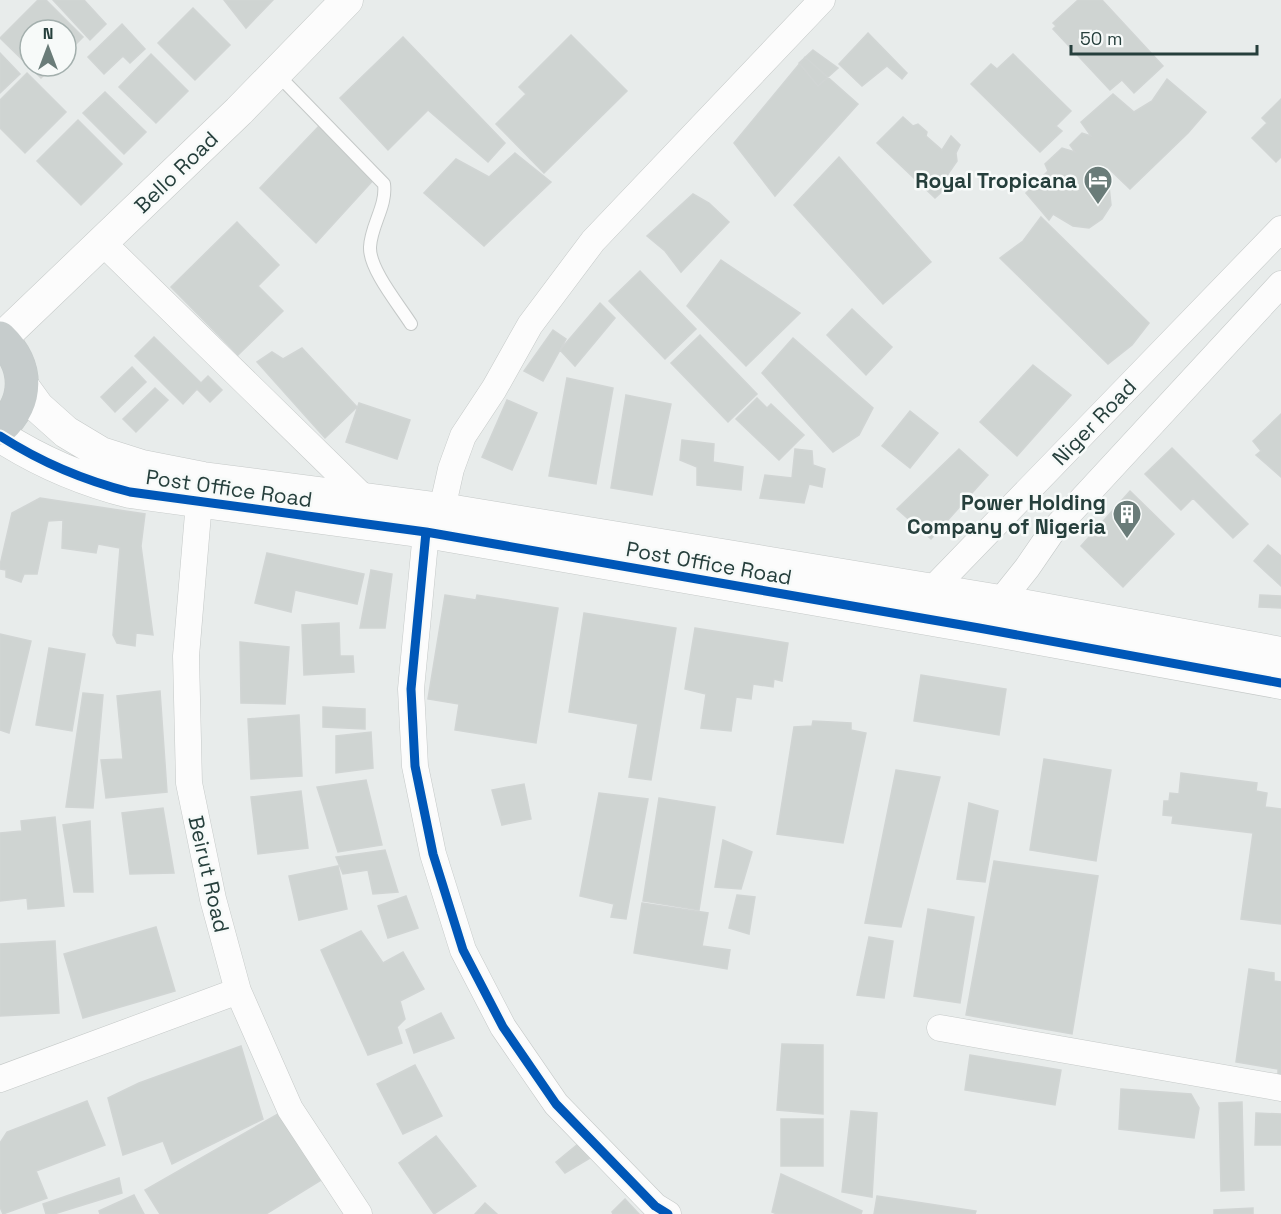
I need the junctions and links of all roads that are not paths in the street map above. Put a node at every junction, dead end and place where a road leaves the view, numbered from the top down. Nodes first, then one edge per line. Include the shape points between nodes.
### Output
1 (347, 0) edge
2 (822, 0) edge
3 (276, 73) junction
4 (1281, 229) edge
5 (102, 242) junction
6 (1237, 276) junction
7 (1272, 293) edge
8 (411, 324) dead end
9 (0, 339) edge
10 (22, 385) junction
11 (0, 428) edge
12 (0, 436) edge
13 (364, 498) junction
14 (199, 502) junction
15 (434, 520) junction
16 (929, 591) junction
17 (1000, 601) junction
18 (909, 616) junction
19 (979, 628) junction
20 (1281, 653) edge
21 (1281, 683) edge
22 (238, 991) junction
23 (939, 1028) dead end
24 (0, 1079) edge
25 (1281, 1088) edge
26 (359, 1214) edge
27 (668, 1214) edge

1 - 3 street, Bello Road
2 - 15 street via 592,241 530,324 463,436
3 - 5 street, Bello Road
3 - 8 lane via 384,184 385,194 370,246 372,263
4 - 6 street, Niger Road
5 - 9 street, Bello Road
5 - 13 street
6 - 7 street
6 - 16 street, Niger Road
7 - 17 street, Niger Road via 1051,533
9 - 10 highway via 17,360
10 - 11 highway via 15,411
10 - 13 street, Post Office Road via 38,407 66,432 101,453 203,478
12 - 14 street, Post Office Road via 92,483
13 - 15 street, Post Office Road
14 - 15 street, Post Office Road
14 - 22 street, Beirut Road via 186,656 189,783 213,899
15 - 16 street, Post Office Road
15 - 18 street, Post Office Road
15 - 27 street via 411,688 415,765 433,854 463,950 503,1027 556,1104 655,1206
16 - 17 street, Post Office Road
16 - 18 street, Niger Road
17 - 19 street, Niger Road
17 - 20 street, Post Office Road
18 - 19 street, Post Office Road
19 - 21 street, Post Office Road
22 - 24 street
22 - 26 street, Beirut Road via 290,1109
23 - 25 street

